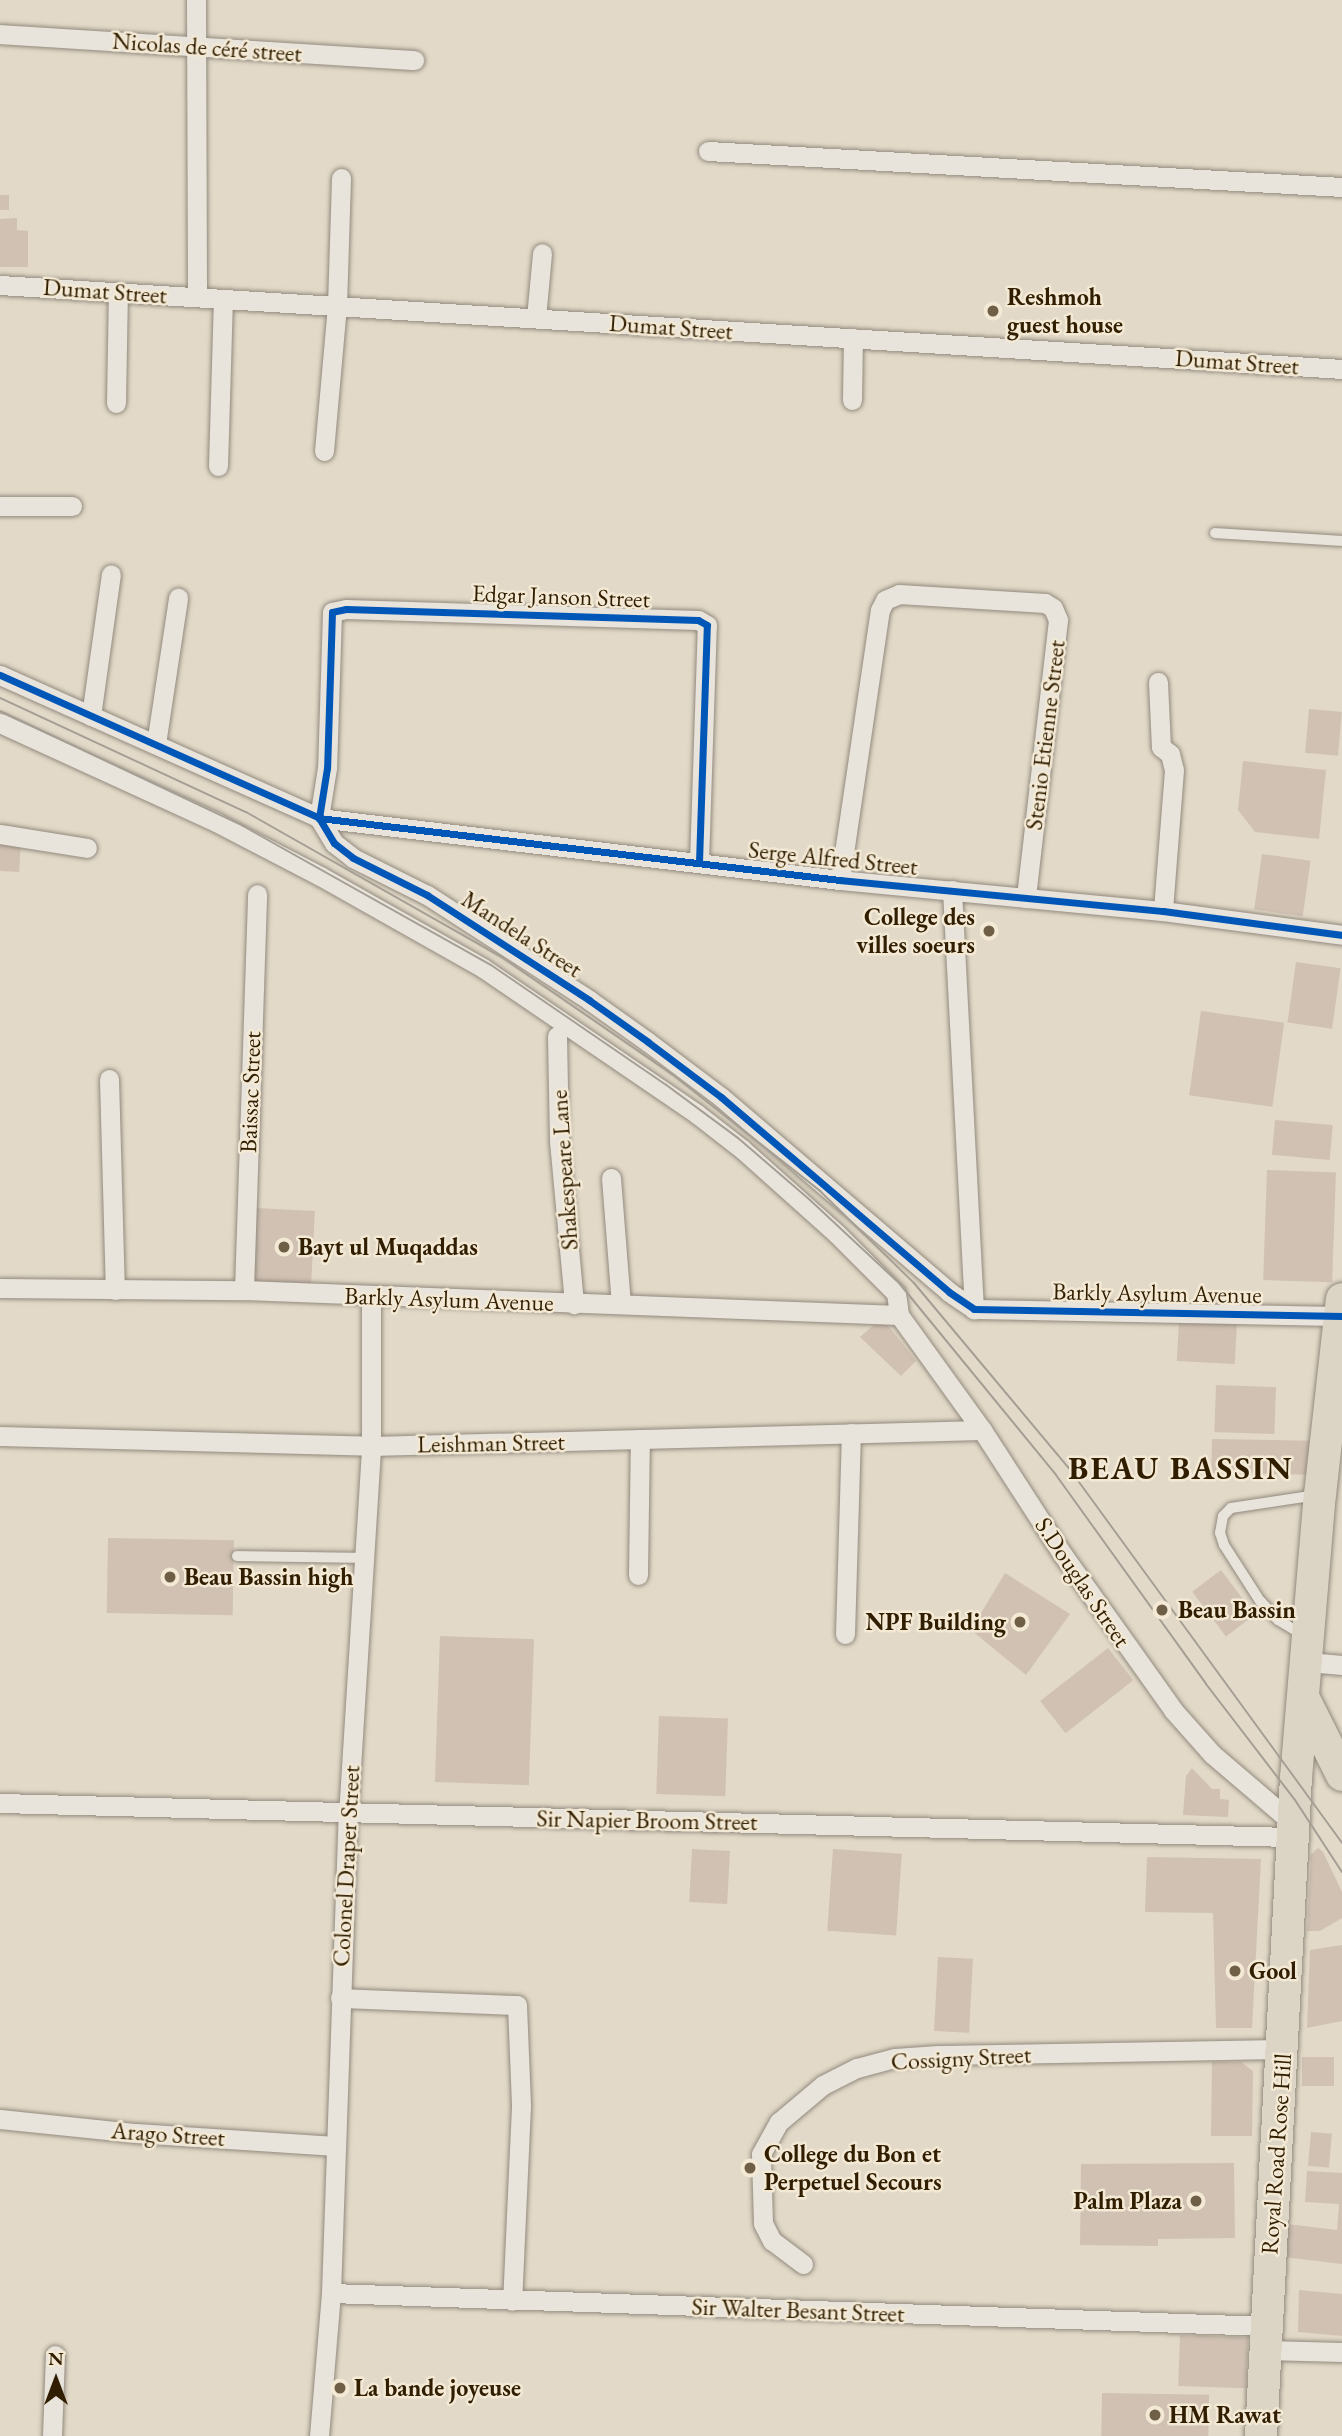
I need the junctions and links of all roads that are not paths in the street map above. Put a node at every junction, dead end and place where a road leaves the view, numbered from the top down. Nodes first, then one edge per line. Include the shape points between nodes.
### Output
1 (196, 0) edge
2 (0, 34) edge
3 (195, 46) junction
4 (414, 60) dead end
5 (708, 152) dead end
6 (341, 178) dead end
7 (1342, 187) edge
8 (542, 253) dead end
9 (0, 285) edge
10 (118, 292) junction
11 (197, 297) junction
12 (223, 299) junction
13 (337, 306) junction
14 (536, 318) junction
15 (853, 338) junction
16 (1342, 369) edge
17 (852, 400) dead end
18 (116, 403) dead end
19 (324, 450) dead end
20 (218, 466) dead end
21 (0, 506) edge
22 (72, 506) dead end
23 (1215, 533) dead end
24 (1342, 541) edge
25 (111, 574) dead end
26 (178, 598) dead end
27 (0, 675) edge
28 (1158, 682) dead end
29 (92, 716) junction
30 (0, 723) edge
31 (156, 744) junction
32 (319, 818) junction
33 (0, 834) edge
34 (87, 848) dead end
35 (699, 862) junction
36 (840, 880) junction
37 (952, 890) junction
38 (257, 894) dead end
39 (1026, 898) junction
40 (1163, 911) junction
41 (1342, 935) edge
42 (557, 1037) dead end
43 (109, 1079) dead end
44 (611, 1178) dead end
45 (0, 1288) edge
46 (115, 1290) junction
47 (244, 1290) junction
48 (371, 1296) junction
49 (574, 1304) junction
50 (621, 1304) junction
51 (1341, 1307) edge
52 (974, 1309) junction
53 (899, 1315) junction
54 (982, 1430) junction
55 (852, 1433) junction
56 (0, 1436) edge
57 (640, 1439) junction
58 (370, 1446) junction
59 (1331, 1495) edge
60 (237, 1556) dead end
61 (364, 1558) junction
62 (638, 1575) dead end
63 (845, 1634) dead end
64 (1309, 1650) junction
65 (1342, 1665) edge
66 (1304, 1699) junction
67 (1342, 1774) edge
68 (0, 1803) edge
69 (348, 1815) junction
70 (1294, 1831) junction
71 (340, 1998) junction
72 (1284, 2049) junction
73 (0, 2119) edge
74 (336, 2146) junction
75 (803, 2264) dead end
76 (331, 2293) junction
77 (512, 2301) junction
78 (1265, 2338) junction
79 (1342, 2352) edge
80 (55, 2355) dead end
81 (52, 2436) edge
82 (319, 2436) edge
83 (1261, 2436) edge

1 - 3 street
2 - 3 street, Nicolas de céré street
3 - 4 street, Nicolas de céré street
3 - 11 street
5 - 7 street
6 - 13 street
8 - 14 street
9 - 10 street, Dumat Street
10 - 11 street, Dumat Street
10 - 18 street
11 - 12 street, Dumat Street
12 - 13 street, Dumat Street
12 - 20 street
13 - 14 street, Dumat Street
13 - 19 street
14 - 15 street, Dumat Street
15 - 16 street, Dumat Street
15 - 17 street
21 - 22 street
23 - 24 lane
25 - 29 street
26 - 31 street
27 - 29 street
28 - 40 street via 1161,747 1170,754 1174,770
29 - 31 street
30 - 53 street, S.Douglas Street via 216,822 482,968 742,1149 896,1293
31 - 32 street
32 - 35 street, Serge Alfred Street
32 - 35 street, Edgar Janson Street via 327,768 332,612 698,620 707,625 708,641
32 - 52 street, Mandela Street via 334,843 353,859 426,895 648,1042 721,1097
33 - 34 street
35 - 36 street, Serge Alfred Street
36 - 37 street, Serge Alfred Street
36 - 39 street, Stenio Etienne Street via 885,600 899,594 1045,603 1053,608 1058,621
37 - 39 street, Serge Alfred Street
37 - 52 street
38 - 47 street, Baissac Street
39 - 40 street, Serge Alfred Street
40 - 41 street, Serge Alfred Street
42 - 49 street, Shakespeare Lane via 559,1141
43 - 46 street
44 - 50 street
45 - 46 street, Barkly Asylum Avenue
46 - 47 street, Barkly Asylum Avenue
47 - 48 street, Barkly Asylum Avenue
48 - 49 street, Barkly Asylum Avenue
48 - 58 street, Colonel Draper Street
49 - 50 street, Barkly Asylum Avenue
50 - 53 street, Barkly Asylum Avenue
51 - 52 street, Barkly Asylum Avenue
51 - 59 main road, Royal Road Rose Hill
53 - 54 street, S.Douglas Street
54 - 55 street, Leishman Street
54 - 70 street, S.Douglas Street via 1063,1555 1173,1710 1212,1754
55 - 57 street, Leishman Street
55 - 63 street
56 - 58 street, Leishman Street
57 - 58 street, Leishman Street
57 - 62 street
58 - 61 street, Colonel Draper Street
59 - 64 main road, Royal Road Rose Hill
59 - 64 lane via 1231,1508 1223,1516 1220,1533 1260,1601
60 - 61 lane
61 - 69 street, Colonel Draper Street
64 - 65 street
64 - 66 main road, Royal Road Rose Hill
66 - 67 main road
66 - 70 main road, Royal Road Rose Hill
68 - 69 street, Sir Napier Broom Street
69 - 70 street, Sir Napier Broom Street
69 - 71 street, Colonel Draper Street
70 - 72 main road, Royal Road Rose Hill
71 - 74 street, Colonel Draper Street
71 - 77 street via 517,2005 522,2106
72 - 75 street, Cossigny Street via 938,2055 895,2058 857,2068 823,2085 779,2122 761,2154 763,2223 772,2241
72 - 78 main road, Royal Road Rose Hill
73 - 74 street, Arago Street
74 - 76 street, Colonel Draper Street
76 - 77 street, Sir Walter Besant Street
76 - 82 street, Colonel Draper Street
77 - 78 street, Sir Walter Besant Street
78 - 79 street, Sir Walter Besant Street
78 - 83 main road, Royal Road Rose Hill
80 - 81 street

